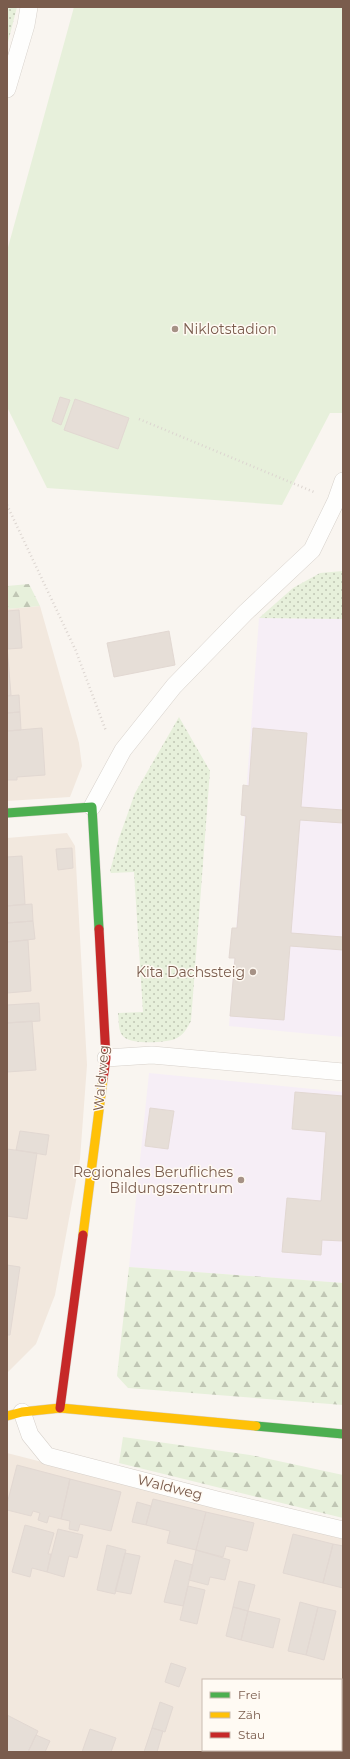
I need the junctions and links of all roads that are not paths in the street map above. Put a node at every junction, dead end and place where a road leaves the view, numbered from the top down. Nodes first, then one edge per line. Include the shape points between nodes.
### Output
1 (29, 7) edge
2 (7, 89) edge
3 (343, 481) edge
4 (92, 807) junction
5 (7, 813) edge
6 (106, 1058) junction
7 (343, 1072) edge
8 (60, 1408) junction
9 (15, 1414) edge
10 (343, 1434) edge
11 (343, 1530) edge

1 - 2 lane
3 - 4 lane via 312,550 174,686 123,750
4 - 5 street
4 - 6 street, Waldweg
6 - 7 lane via 152,1055
6 - 8 street, Waldweg
8 - 9 street, Waldweg
8 - 10 street, Waldweg
9 - 11 lane, Waldweg via 47,1456

